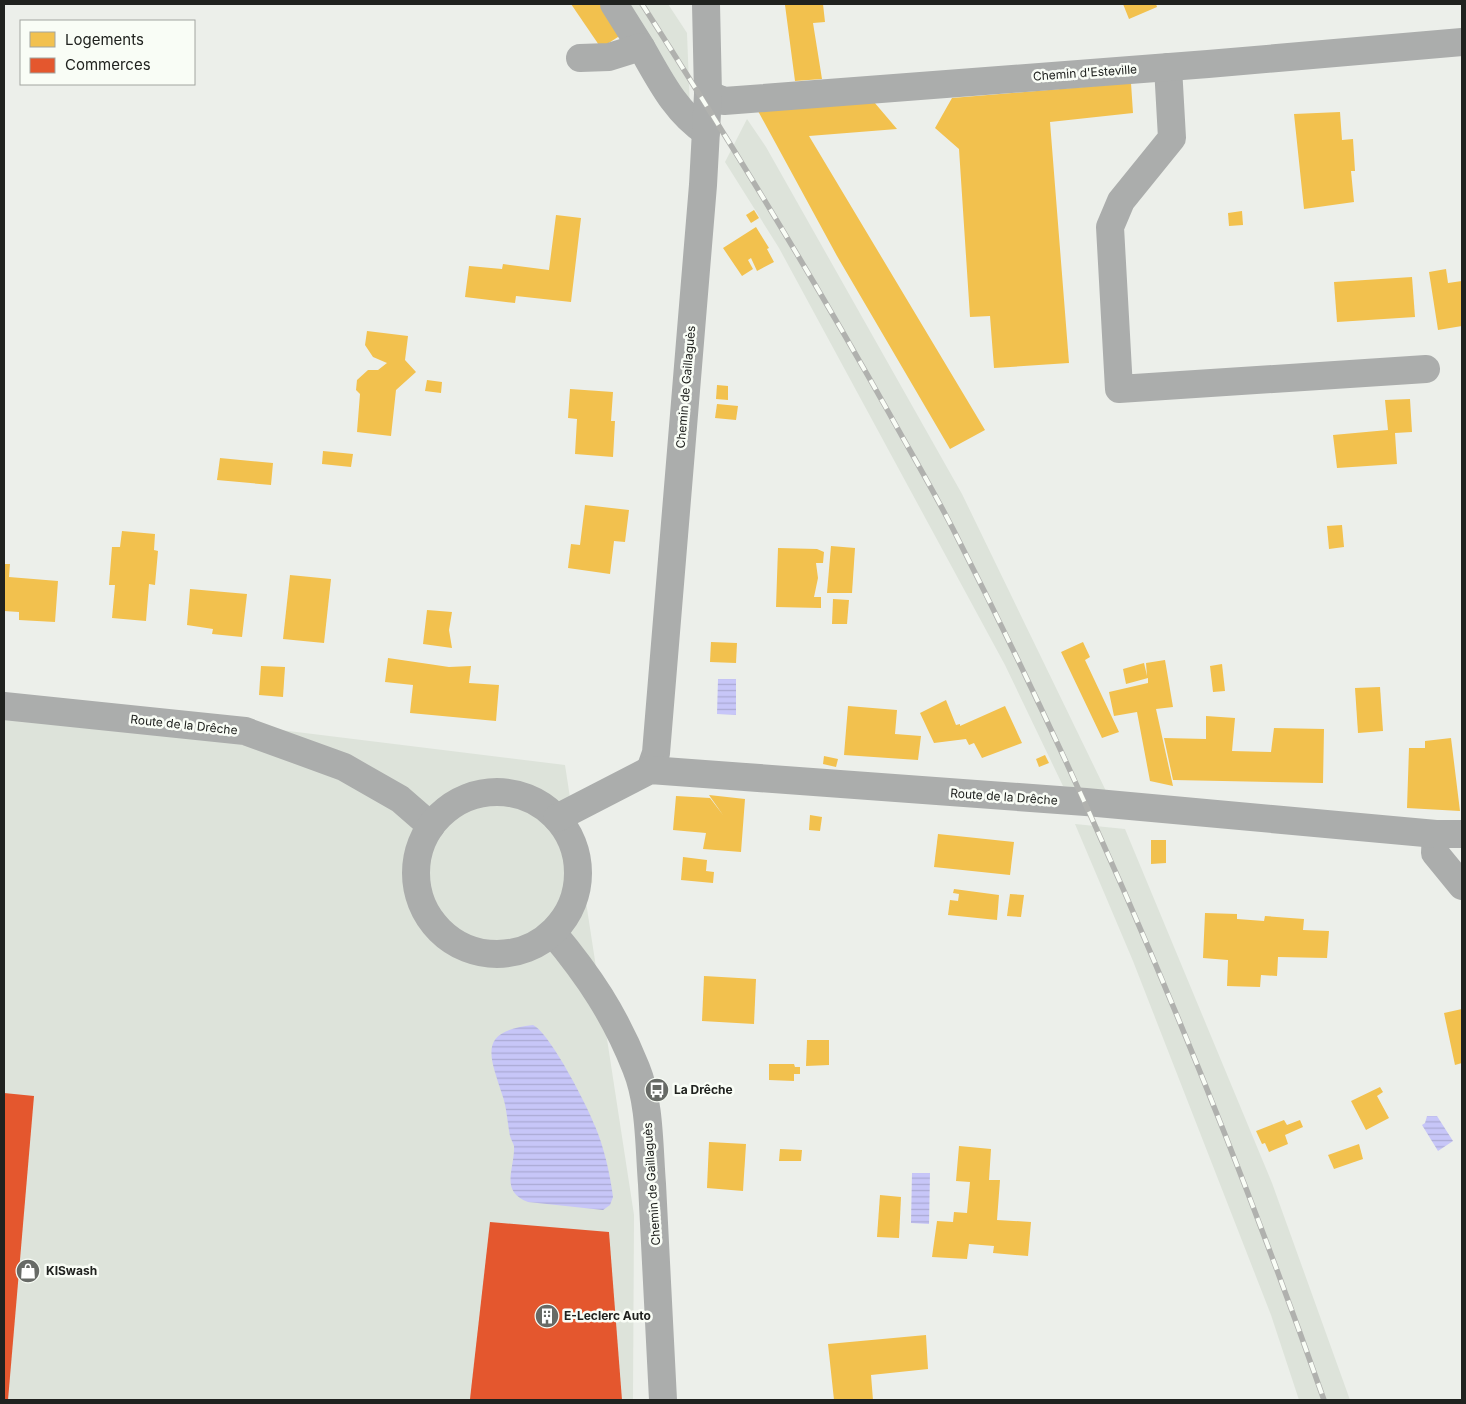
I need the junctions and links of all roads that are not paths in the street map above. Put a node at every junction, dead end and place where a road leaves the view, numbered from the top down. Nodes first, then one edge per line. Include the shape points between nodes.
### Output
1 (614, 4) edge
2 (706, 4) edge
3 (1462, 42) edge
4 (641, 47) junction
5 (580, 58) dead end
6 (1168, 67) junction
7 (708, 94) junction
8 (706, 132) junction
9 (1426, 369) dead end
10 (4, 706) edge
11 (650, 770) junction
12 (557, 818) junction
13 (431, 826) junction
14 (1436, 834) junction
15 (1462, 834) edge
16 (1462, 886) edge
17 (553, 933) junction
18 (663, 1400) edge

1 - 4 street
2 - 7 street, Chemin de Gaillaguès
3 - 6 street, Chemin d'Esteville
4 - 5 street via 609,57
4 - 8 street via 675,105
6 - 7 street, Chemin d'Esteville via 724,101
6 - 9 street via 1172,138 1121,201 1110,227 1118,389
7 - 8 street, Chemin de Gaillaguès
8 - 11 street, Chemin de Gaillaguès via 656,753
10 - 13 street, Route de la Drêche via 245,732 344,768 400,799
11 - 12 street
11 - 14 street, Route de la Drêche via 1086,802
12 - 13 street via 545,807 516,794 484,793 454,804
12 - 17 street via 574,845 579,876 571,907
13 - 17 street via 423,841 416,872 422,904 440,932 467,949 497,955 527,949
14 - 15 street, Route de la Drêche
14 - 16 street via 1435,852
17 - 18 street, Chemin de Gaillaguès via 608,1006 637,1069 648,1120

